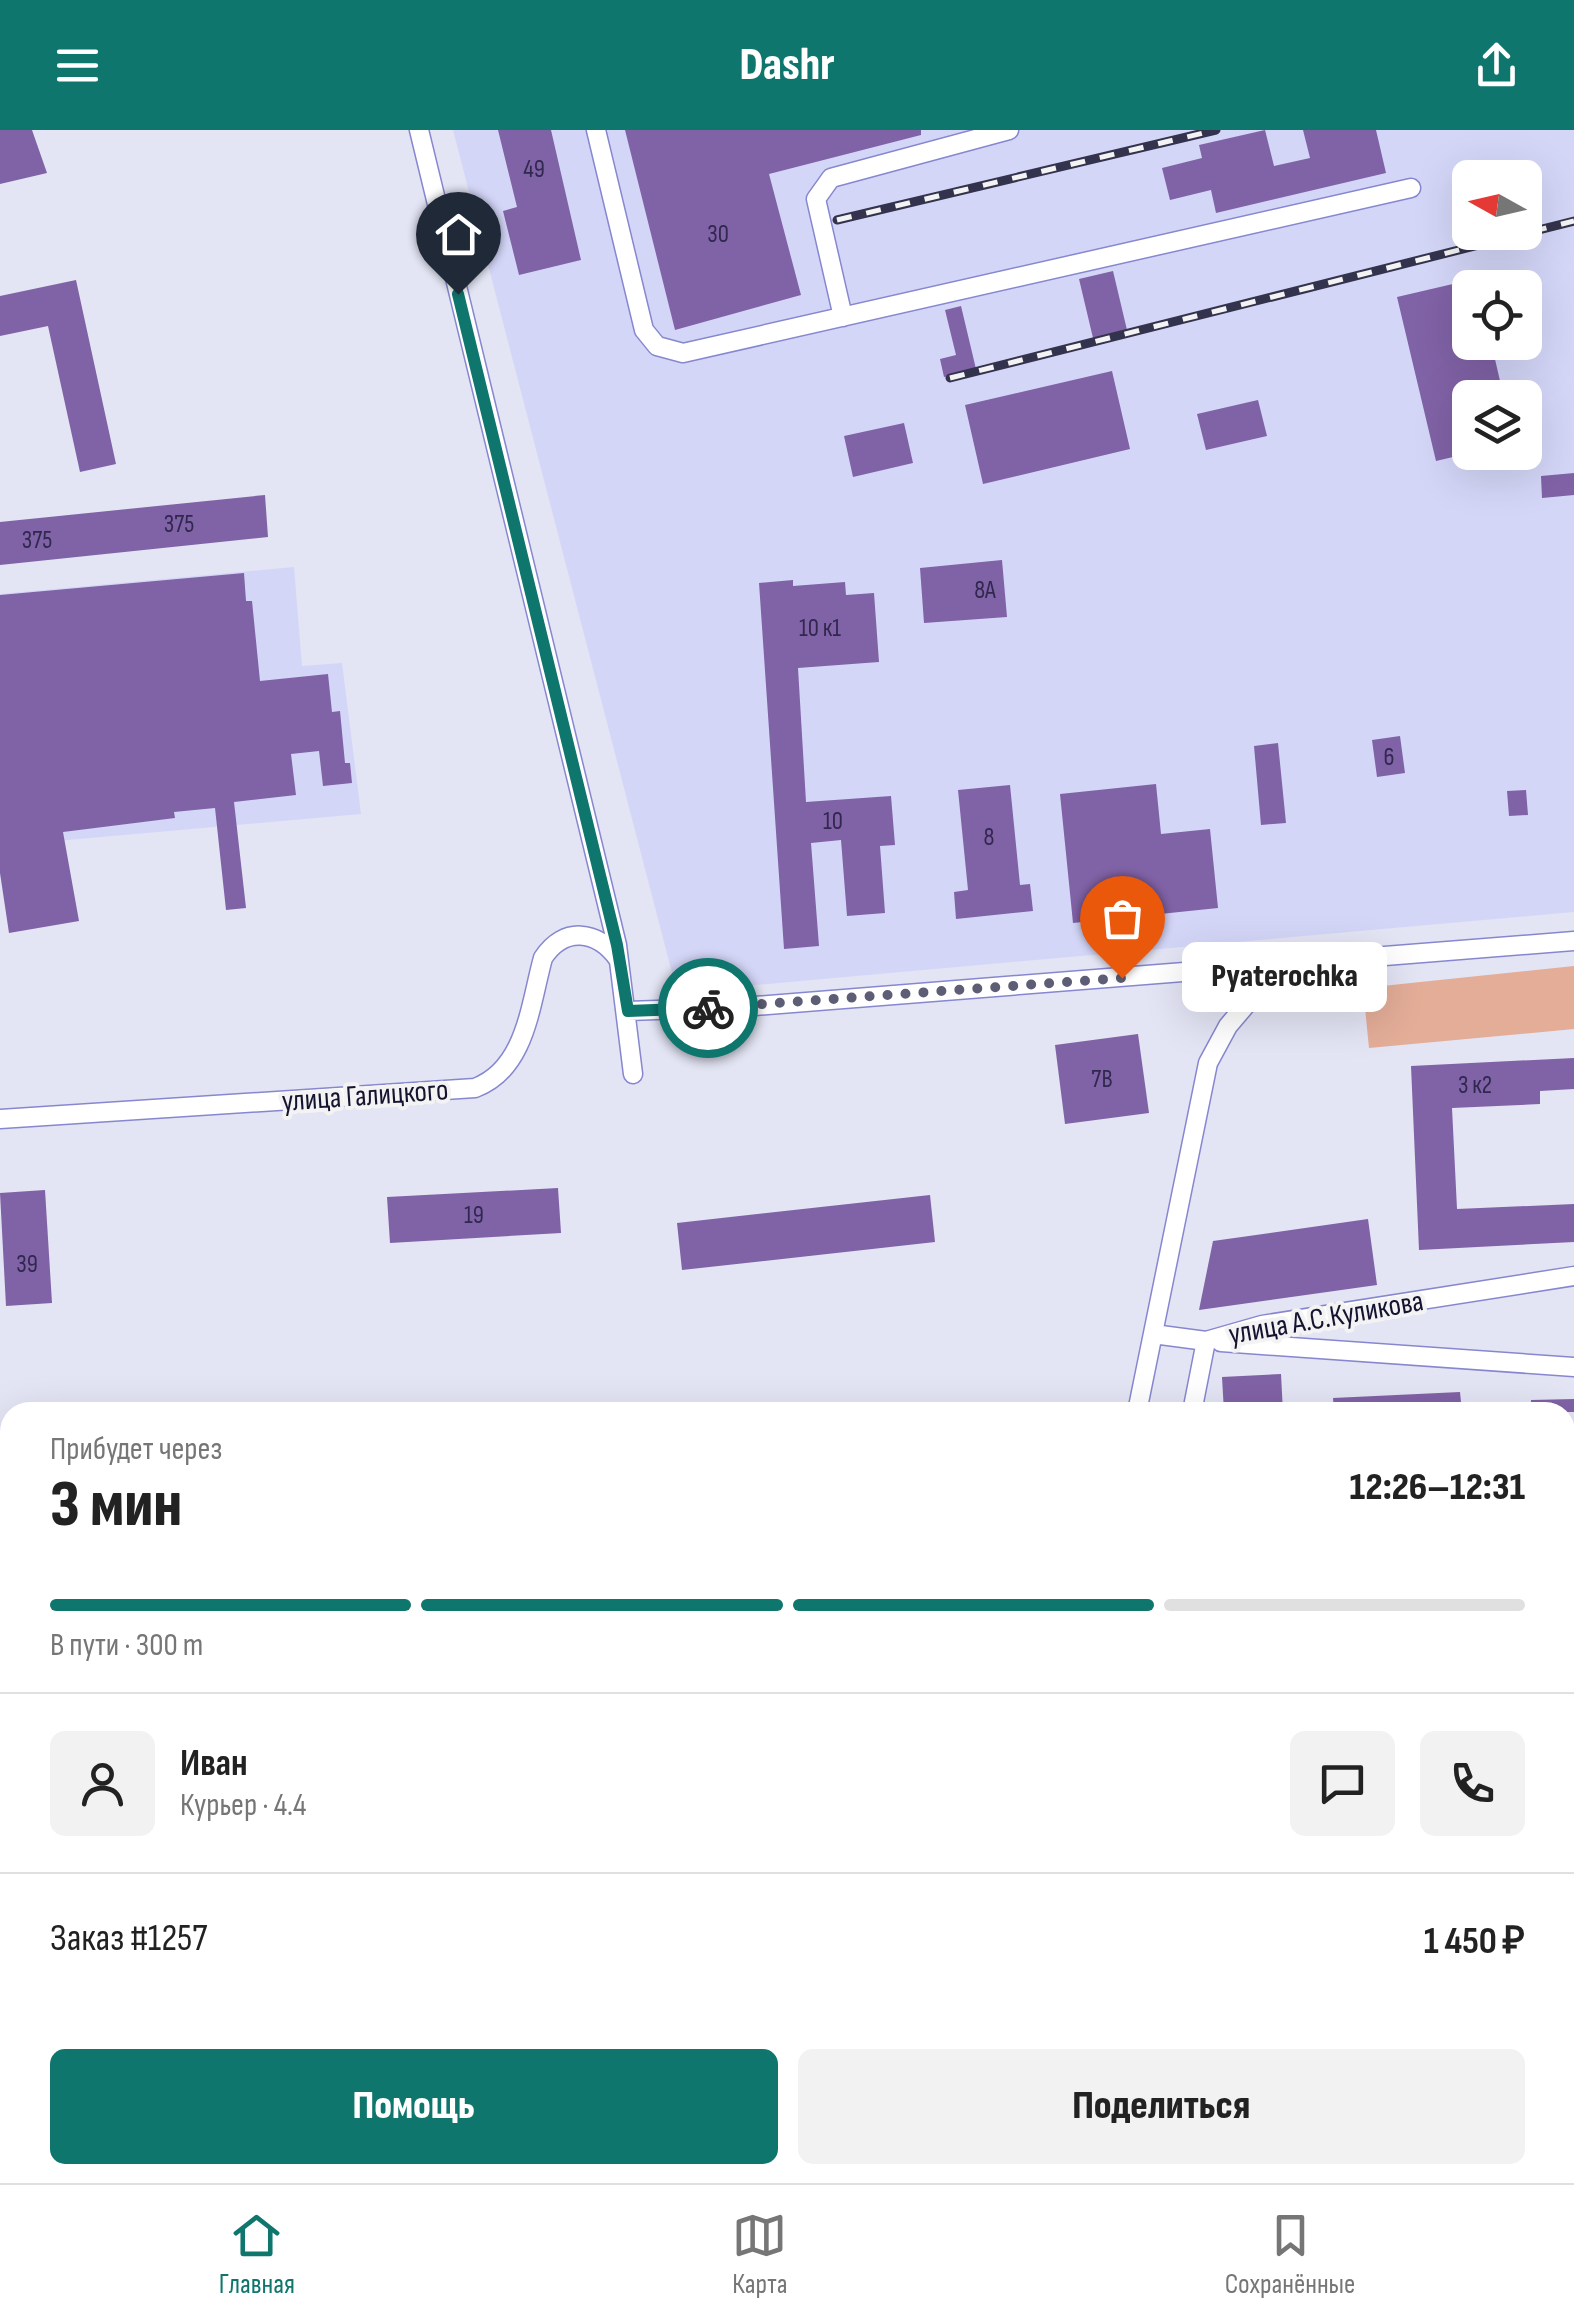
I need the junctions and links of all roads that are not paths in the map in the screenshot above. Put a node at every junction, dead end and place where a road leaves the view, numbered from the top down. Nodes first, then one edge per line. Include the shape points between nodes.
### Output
1 (419, 130) edge
2 (596, 130) edge
3 (1009, 130) edge
4 (1411, 188) dead end
5 (843, 316) junction
6 (1574, 942) edge
7 (621, 964) junction
8 (1278, 967) junction
9 (628, 1011) junction
10 (633, 1074) dead end
11 (0, 1119) edge
12 (1574, 1276) edge
13 (1153, 1334) junction
14 (1206, 1341) junction
15 (1574, 1368) edge
16 (1139, 1402) edge
17 (1194, 1402) edge

1 - 7 street
2 - 5 street via 644,330 657,346 683,353
3 - 5 street via 831,178 816,200
4 - 5 street
6 - 8 street
7 - 9 street
7 - 11 street, улица Галицкого via 592,936 564,937 551,946 516,1054 506,1071 475,1088
8 - 9 street
8 - 13 street via 1228,1026 1208,1063
9 - 10 street
12 - 14 street, улица А.С.Куликова via 1262,1325
13 - 14 street
13 - 16 street
14 - 15 street, улица А.С.Куликова
14 - 17 street

